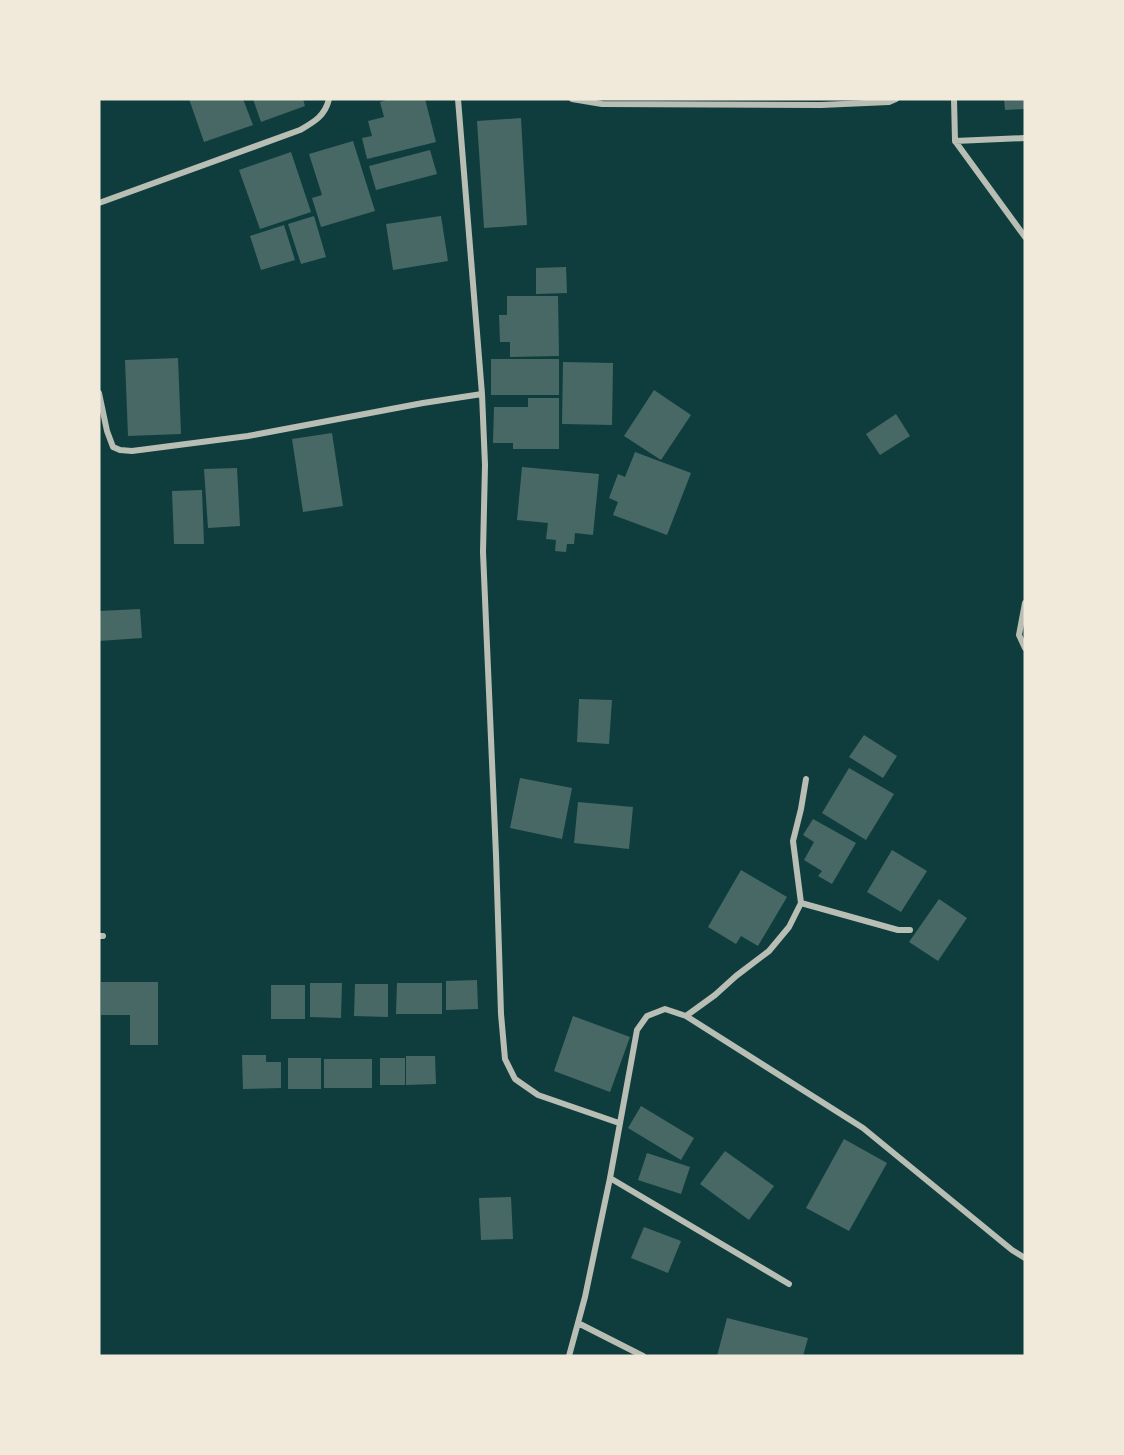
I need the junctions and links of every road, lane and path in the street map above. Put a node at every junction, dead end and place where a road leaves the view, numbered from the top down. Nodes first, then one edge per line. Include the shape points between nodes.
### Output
1 (329, 99) edge
2 (458, 99) edge
3 (572, 99) edge
4 (896, 99) edge
5 (954, 99) edge
6 (1025, 138) edge
7 (955, 141) junction
8 (99, 203) edge
9 (1025, 237) edge
10 (99, 393) edge
11 (482, 394) junction
12 (1025, 603) edge
13 (1025, 648) edge
14 (806, 779) dead end
15 (801, 903) junction
16 (910, 930) dead end
17 (686, 1017) junction
18 (619, 1123) junction
19 (610, 1178) junction
20 (1025, 1258) edge
21 (789, 1284) dead end
22 (578, 1323) junction
23 (569, 1356) edge
24 (643, 1356) edge

1 - 8 street via 317,121 300,130
2 - 11 street
3 - 4 street via 602,104 821,105
5 - 7 street
6 - 7 street
7 - 9 street
10 - 11 street via 113,447 132,451 248,436
11 - 18 street via 483,552 505,1059 516,1079 538,1095
12 - 13 street via 1019,635
14 - 15 street via 793,841
15 - 16 street
15 - 17 street via 789,927 769,951
17 - 18 street via 665,1009 647,1017 637,1030
17 - 20 street via 863,1128
18 - 19 street
19 - 21 street
19 - 22 street
22 - 23 street
22 - 24 street

